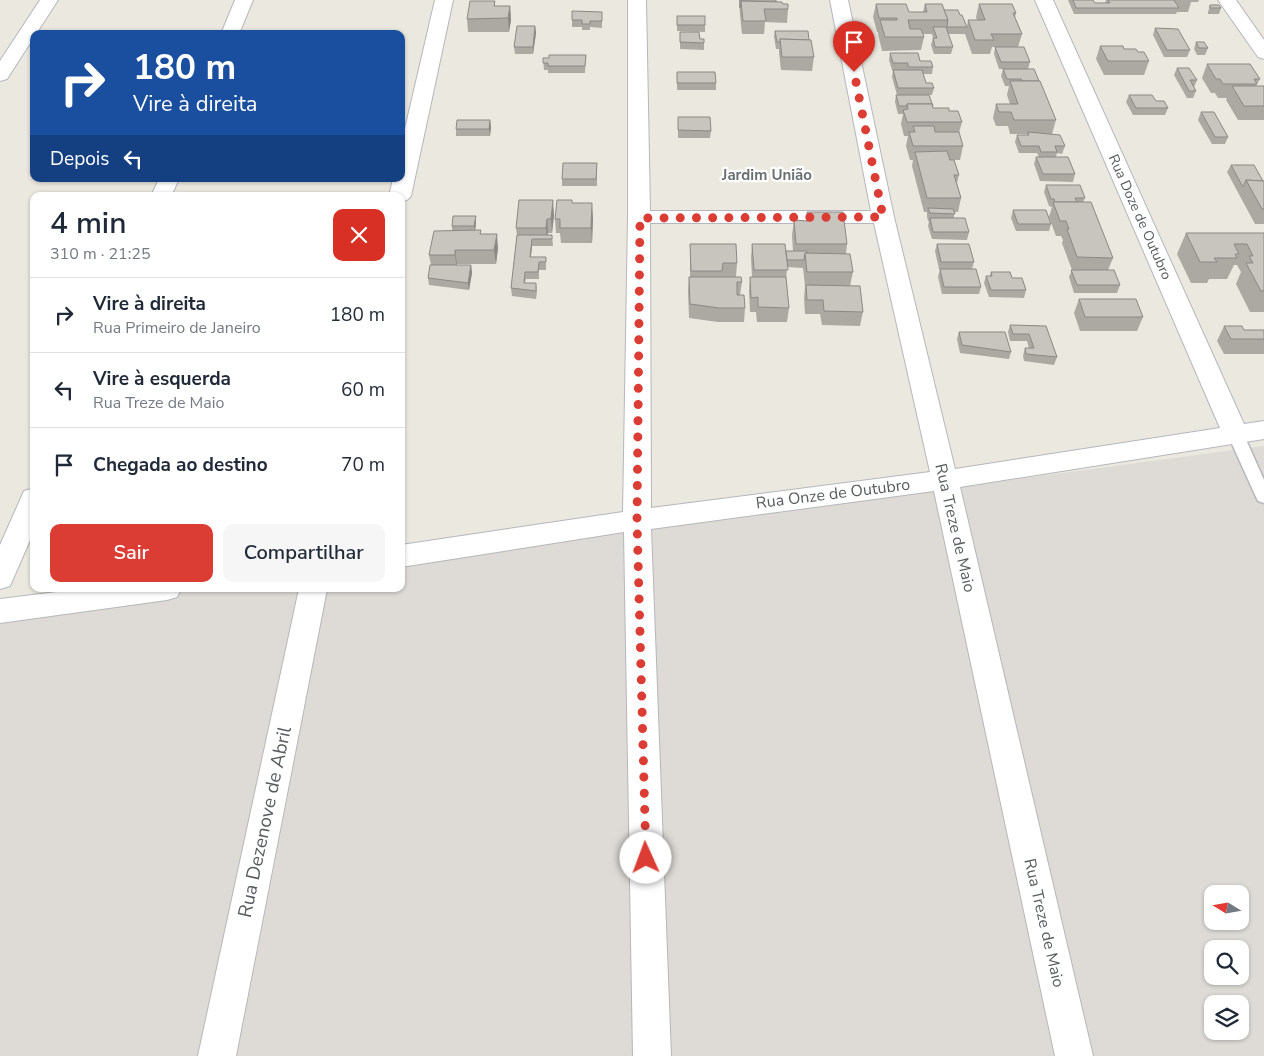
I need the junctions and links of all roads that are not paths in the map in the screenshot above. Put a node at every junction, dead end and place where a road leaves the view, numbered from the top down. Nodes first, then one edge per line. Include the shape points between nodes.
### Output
1 (49, 0) edge
2 (244, 0) edge
3 (444, 0) edge
4 (637, 0) edge
5 (839, 0) edge
6 (1044, 0) edge
7 (1227, 0) edge
8 (232, 30) edge
9 (1264, 53) edge
10 (0, 75) edge
11 (405, 174) edge
12 (883, 217) junction
13 (640, 218) junction
14 (1264, 430) edge
15 (1235, 434) junction
16 (945, 480) junction
17 (1264, 497) edge
18 (30, 507) edge
19 (637, 520) junction
20 (405, 555) edge
21 (0, 578) edge
22 (144, 592) edge
23 (312, 592) edge
24 (0, 611) edge
25 (217, 1056) edge
26 (652, 1056) edge
27 (1074, 1056) edge

1 - 10 street
2 - 8 street
3 - 11 street
4 - 13 street
5 - 12 street, Rua Treze de Maio
6 - 15 street, Rua Doze de Outubro
7 - 9 street
12 - 13 street
12 - 16 street, Rua Treze de Maio
13 - 19 street
14 - 15 street, Rua Onze de Outubro
15 - 16 street, Rua Onze de Outubro
15 - 17 lane
16 - 19 street, Rua Onze de Outubro
16 - 27 street, Rua Treze de Maio
18 - 21 street
19 - 20 street, Rua Onze de Outubro
19 - 26 street
22 - 24 street
23 - 25 street, Rua Dezenove de Abril

